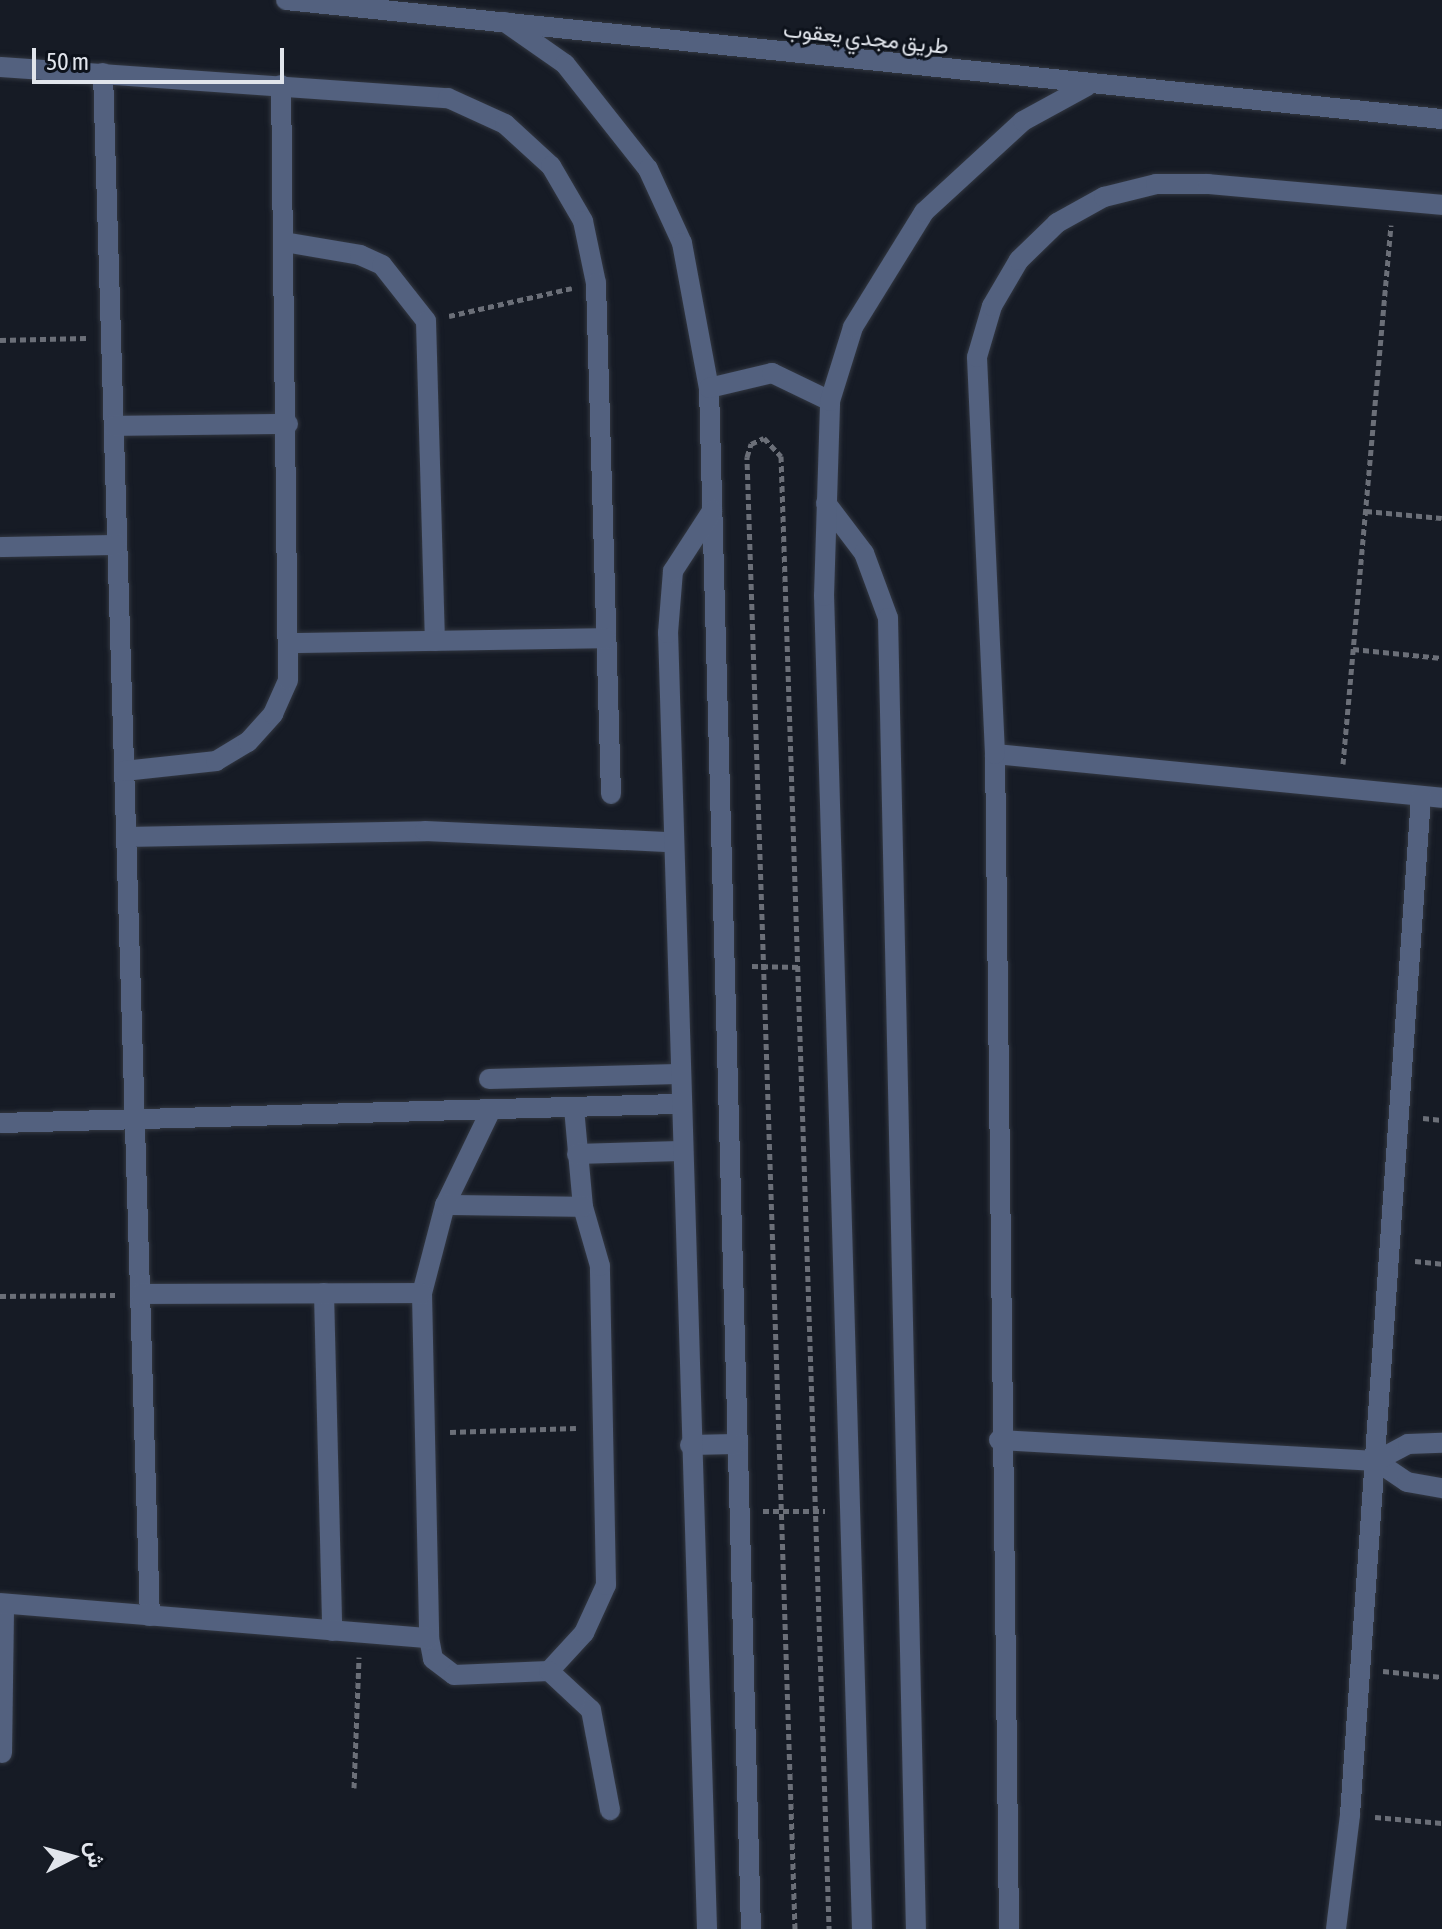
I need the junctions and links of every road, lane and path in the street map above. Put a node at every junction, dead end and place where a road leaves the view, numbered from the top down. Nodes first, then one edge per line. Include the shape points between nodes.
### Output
1 (286, 0) edge
2 (505, 22) junction
3 (0, 67) edge
4 (103, 73) junction
5 (281, 85) junction
6 (1087, 86) junction
7 (1442, 119) edge
8 (1393, 200) junction
9 (1442, 205) edge
10 (284, 242) junction
11 (596, 283) junction
12 (426, 321) junction
13 (111, 337) junction
14 (0, 340) edge
15 (709, 388) junction
16 (830, 401) junction
17 (288, 424) junction
18 (114, 426) junction
19 (826, 503) junction
20 (712, 511) junction
21 (1366, 511) junction
22 (1442, 518) edge
23 (117, 545) junction
24 (0, 547) edge
25 (606, 638) junction
26 (435, 641) junction
27 (293, 643) junction
28 (1353, 649) junction
29 (1442, 658) edge
30 (995, 754) junction
31 (124, 771) junction
32 (1341, 788) junction
33 (611, 794) dead end
34 (1421, 796) junction
35 (1442, 798) edge
36 (126, 837) junction
37 (671, 842) junction
38 (723, 966) junction
39 (766, 966) junction
40 (800, 967) junction
41 (835, 967) junction
42 (677, 1074) junction
43 (489, 1079) dead end
44 (678, 1104) junction
45 (574, 1108) junction
46 (490, 1112) junction
47 (134, 1120) junction
48 (0, 1123) edge
49 (679, 1151) junction
50 (577, 1154) junction
51 (445, 1205) junction
52 (583, 1207) junction
53 (324, 1293) junction
54 (422, 1293) junction
55 (140, 1294) junction
56 (0, 1296) edge
57 (605, 1428) junction
58 (424, 1432) junction
59 (999, 1440) junction
60 (1442, 1443) edge
61 (736, 1444) junction
62 (690, 1445) junction
63 (1376, 1461) junction
64 (1442, 1488) edge
65 (850, 1510) junction
66 (738, 1511) junction
67 (781, 1511) junction
68 (813, 1511) junction
69 (2, 1604) edge
70 (150, 1616) junction
71 (332, 1631) junction
72 (360, 1633) junction
73 (429, 1638) junction
74 (1360, 1669) junction
75 (549, 1671) junction
76 (1442, 1677) edge
77 (2, 1753) dead end
78 (354, 1788) dead end
79 (610, 1810) dead end
80 (1350, 1815) junction
81 (1442, 1823) edge
82 (707, 1929) edge
83 (751, 1929) edge
84 (795, 1929) edge
85 (829, 1929) edge
86 (862, 1929) edge
87 (916, 1929) edge
88 (1009, 1929) edge
89 (1336, 1929) edge

1 - 2 street, طريق مجدي يعقوب
2 - 6 street, طريق مجدي يعقوب
2 - 15 street via 565,64 648,169 682,243
3 - 4 street
4 - 5 street
4 - 13 street
5 - 10 street
5 - 11 street via 417,93 505,124 569,192
6 - 7 street, طريق مجدي يعقوب
6 - 16 street via 1023,121 924,212 853,327
8 - 9 street
8 - 21 path
8 - 30 street via 1156,184 1104,197 1057,223 1019,260 992,306 977,357
10 - 12 street via 382,265
10 - 17 street
11 - 12 path
11 - 25 street
12 - 26 street
13 - 14 path
13 - 18 street
15 - 16 street via 772,373
15 - 20 street
16 - 19 street
17 - 18 street
17 - 27 street
18 - 23 street
19 - 41 street
19 - 87 street via 864,553 888,618
20 - 37 street via 673,571
20 - 38 street
21 - 22 path
21 - 28 path
23 - 24 street
23 - 31 street
25 - 26 street
25 - 33 street
26 - 27 street
27 - 31 street via 278,703 248,742 216,761
28 - 29 path
28 - 32 path
30 - 32 street
30 - 59 street
31 - 36 street
32 - 34 street
34 - 35 street
34 - 63 street
36 - 37 street via 425,831
36 - 47 street
37 - 42 street
38 - 39 path
38 - 61 street
39 - 40 path
39 - 40 path via 747,457 751,444 764,438 781,456
39 - 67 path
40 - 41 path
40 - 68 path
41 - 65 street
42 - 43 street
42 - 44 street
44 - 45 street
44 - 49 street
45 - 46 street
45 - 50 street
46 - 47 street
46 - 51 street
47 - 48 street
47 - 55 street
49 - 50 street
49 - 62 street
50 - 52 street
51 - 52 street
51 - 54 street
52 - 57 street via 600,1266
53 - 54 street
53 - 55 street
53 - 71 street
54 - 58 street
55 - 56 path
55 - 70 street
57 - 58 path
57 - 75 street via 606,1585 584,1633
58 - 73 street
59 - 63 street
59 - 88 street
60 - 63 street via 1408,1444
61 - 62 street
61 - 66 street
62 - 82 street
63 - 64 street via 1407,1482
63 - 74 street
65 - 68 path
65 - 86 street
66 - 67 path
66 - 83 street
67 - 68 path
67 - 84 path
68 - 85 path
69 - 70 street
69 - 77 street
70 - 71 street
71 - 72 street
72 - 73 street
72 - 78 path
73 - 75 street via 433,1659 454,1675
74 - 76 path
74 - 80 street
75 - 79 street via 591,1710
80 - 81 path
80 - 89 street

